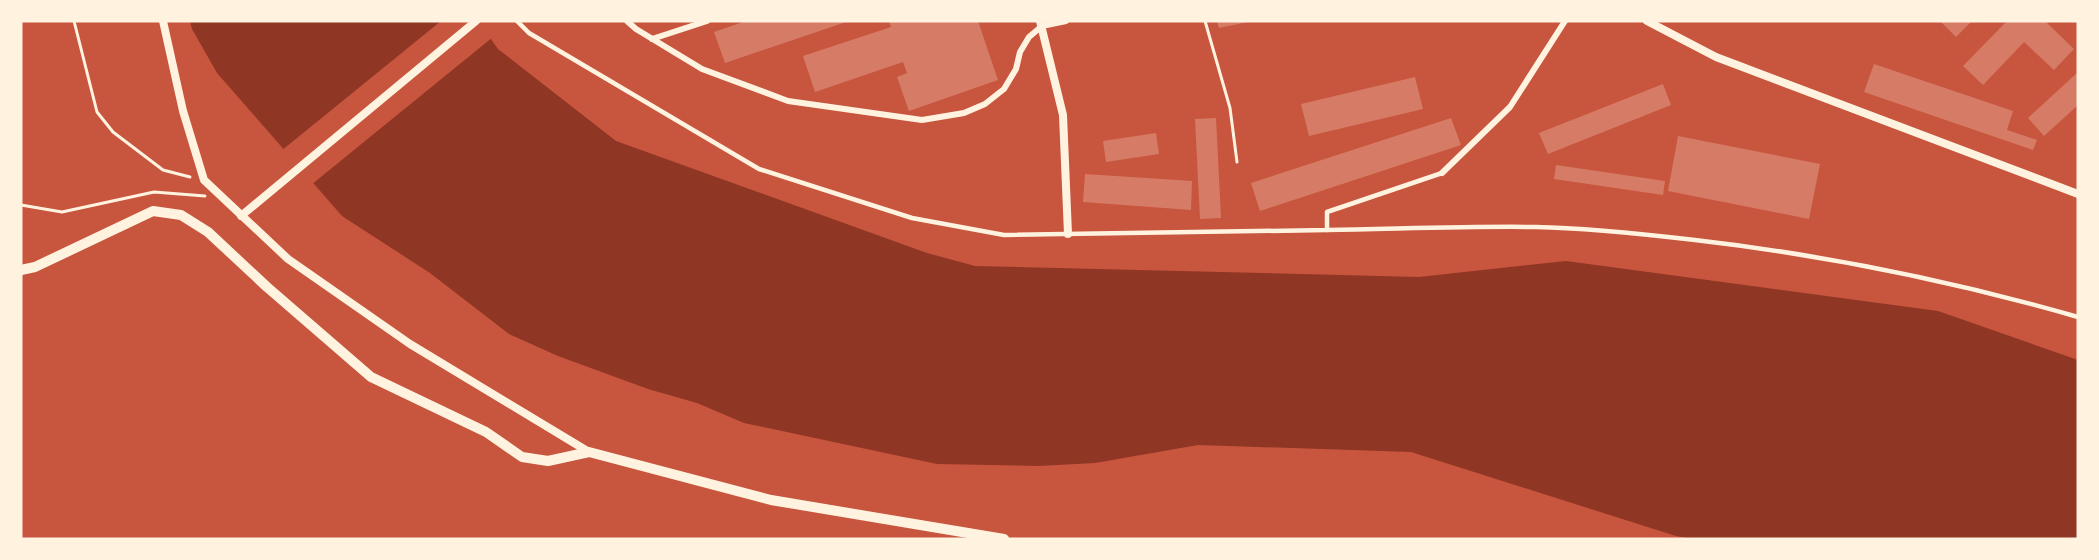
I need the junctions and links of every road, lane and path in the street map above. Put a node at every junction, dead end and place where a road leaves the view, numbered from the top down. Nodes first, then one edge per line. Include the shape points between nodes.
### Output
1 (74, 21) edge
2 (163, 21) edge
3 (476, 21) edge
4 (517, 21) edge
5 (627, 21) edge
6 (706, 21) edge
7 (1066, 21) edge
8 (1205, 21) edge
9 (1565, 21) edge
10 (1647, 21) edge
11 (1041, 23) edge
12 (652, 39) junction
13 (1237, 162) dead end
14 (1442, 172) joint
15 (204, 180) junction
16 (2078, 194) edge
17 (221, 197) junction
18 (21, 205) edge
19 (241, 216) junction
20 (1327, 230) junction
21 (1068, 234) junction
22 (21, 270) edge
23 (2078, 317) edge
24 (589, 452) junction
25 (1004, 539) edge

1 - 15 path via 97,112 114,132 163,170
2 - 15 street via 183,111
3 - 19 street
4 - 21 street via 529,33 759,168 912,218 1004,235
5 - 12 street
6 - 12 street
7 - 11 street
8 - 13 lane via 1230,108
9 - 14 street via 1510,107
10 - 16 street via 1716,57
11 - 12 street via 1020,52 1016,69 1004,89 986,104 964,113 922,120 788,101 702,69
11 - 21 street via 1063,115
14 - 20 street via 1328,212
15 - 17 street
17 - 18 path via 154,192 62,212
17 - 19 street
19 - 24 street via 288,259 410,344
20 - 21 street
20 - 23 street via 1537,227 1663,236 1850,263
22 - 24 main road via 153,211 181,216 208,232 371,377 486,432 522,457 548,461
24 - 25 main road via 771,500

